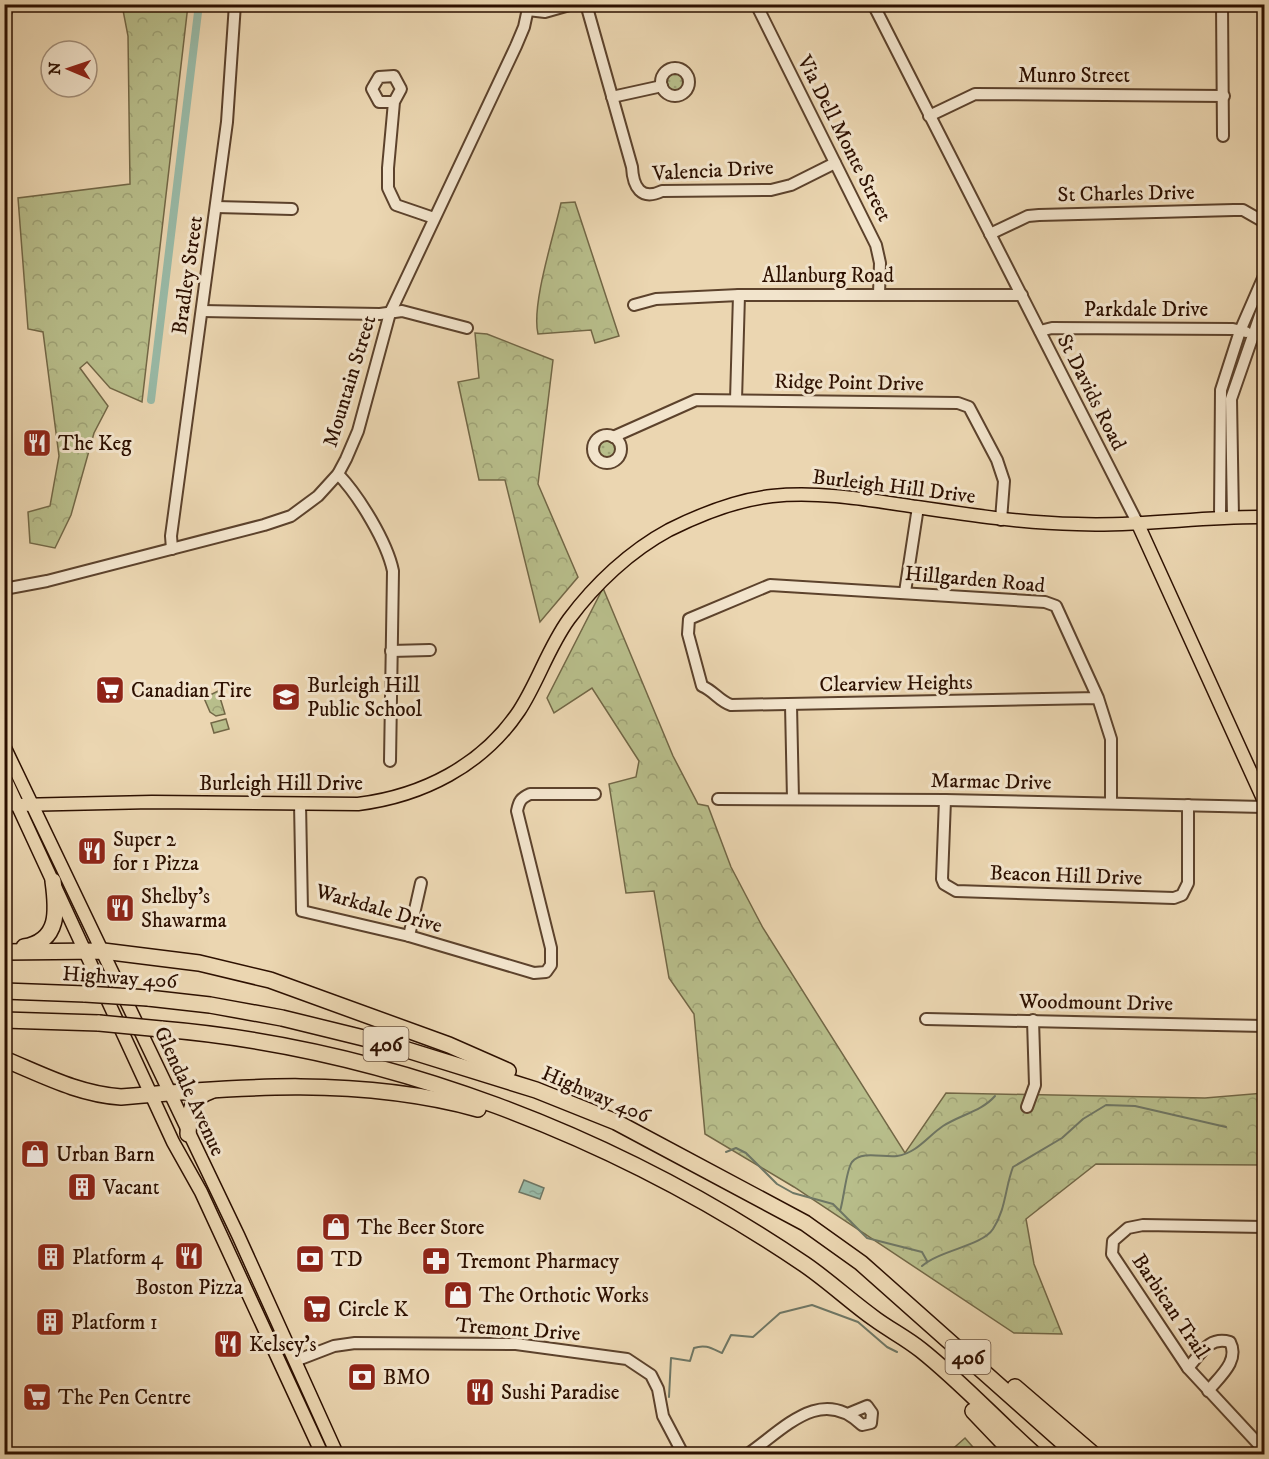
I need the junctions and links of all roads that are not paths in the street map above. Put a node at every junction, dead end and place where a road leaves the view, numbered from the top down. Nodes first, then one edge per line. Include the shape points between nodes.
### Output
1 (8, 4) edge
2 (235, 4) edge
3 (573, 4) edge
4 (586, 4) edge
5 (756, 4) edge
6 (873, 4) edge
7 (1222, 4) edge
8 (529, 7) edge
9 (4, 15) edge
10 (662, 86) dead end
11 (1224, 96) junction
12 (612, 97) junction
13 (394, 102) dead end
14 (929, 116) junction
15 (1223, 136) dead end
16 (836, 163) junction
17 (216, 207) junction
18 (292, 209) dead end
19 (434, 218) junction
20 (1264, 222) edge
21 (990, 234) junction
22 (1264, 276) edge
23 (879, 294) junction
24 (739, 295) junction
25 (1022, 295) junction
26 (1253, 298) junction
27 (1264, 304) edge
28 (634, 305) dead end
29 (202, 311) junction
30 (390, 313) junction
31 (467, 328) dead end
32 (1040, 331) junction
33 (1240, 331) junction
34 (1252, 333) junction
35 (736, 400) junction
36 (613, 436) dead end
37 (338, 474) junction
38 (918, 507) junction
39 (1220, 517) junction
40 (1233, 517) junction
41 (1264, 517) edge
42 (1001, 520) junction
43 (1137, 522) junction
44 (172, 549) junction
45 (4, 589) edge
46 (905, 592) junction
47 (430, 650) dead end
48 (391, 651) junction
49 (702, 686) joint
50 (1098, 698) junction
51 (791, 705) junction
52 (4, 746) edge
53 (390, 761) dead end
54 (4, 776) edge
55 (594, 794) dead end
56 (718, 799) dead end
57 (793, 800) junction
58 (945, 800) junction
59 (1264, 801) edge
60 (300, 803) junction
61 (1111, 803) junction
62 (33, 805) junction
63 (1188, 805) junction
64 (11, 806) edge
65 (1264, 807) edge
66 (53, 881) junction
67 (420, 883) dead end
68 (409, 936) junction
69 (4, 951) edge
70 (103, 951) junction
71 (87, 954) junction
72 (4, 991) edge
73 (926, 1019) dead end
74 (4, 1020) edge
75 (1033, 1020) junction
76 (1264, 1026) edge
77 (4, 1059) edge
78 (216, 1090) junction
79 (169, 1093) junction
80 (153, 1095) junction
81 (1027, 1107) dead end
82 (616, 1122) junction
83 (188, 1134) junction
84 (589, 1144) junction
85 (1264, 1227) edge
86 (861, 1263) junction
87 (874, 1319) junction
88 (295, 1361) junction
89 (280, 1365) junction
90 (1188, 1368) junction
91 (1208, 1391) junction
92 (850, 1413) dead end
93 (1264, 1450) edge
94 (322, 1455) edge
95 (337, 1455) edge
96 (683, 1455) edge
97 (748, 1455) edge
98 (1014, 1455) edge
99 (1034, 1455) edge
100 (1076, 1455) edge
101 (1093, 1455) edge

1 - 9 main road
2 - 17 street, Bradley Street via 227,122
3 - 8 street via 545,12
4 - 12 street, Valencia Drive
5 - 16 street, Via Dell Monte Street
6 - 14 street, St Davids Road
7 - 11 street
8 - 19 street, Mountain Street via 516,46
10 - 12 street
11 - 14 street, Munro Street via 975,94
11 - 15 street
12 - 16 street, Valencia Drive via 633,183 641,192 653,195 662,191 771,190 791,185
13 - 19 street via 388,188 396,205
14 - 21 street, St Davids Road
16 - 23 street, Via Dell Monte Street via 876,245
17 - 18 street
17 - 29 street, Bradley Street
19 - 30 street, Mountain Street
20 - 21 street, St Charles Drive via 1244,210 1039,214
21 - 25 street, St Davids Road
22 - 26 street
23 - 24 street, Allanburg Road
23 - 25 street, Allanburg Road
24 - 28 street, Allanburg Road via 656,298
24 - 35 street
25 - 32 street, St Davids Road
26 - 27 street
26 - 33 street
27 - 34 street
29 - 30 street
29 - 44 street, Bradley Street
30 - 31 street via 402,311
30 - 37 street, Mountain Street via 358,431
32 - 33 street, Parkdale Drive
32 - 43 street, St Davids Road
33 - 34 street, Parkdale Drive
33 - 39 street via 1220,394
34 - 40 street via 1231,399
35 - 36 street, Ridge Point Drive via 692,401
35 - 42 street, Ridge Point Drive via 958,403 969,407 1004,481
37 - 44 street, Mountain Street via 318,496 291,516
37 - 48 street via 351,487 390,556
38 - 42 main road, Burleigh Hill Drive
38 - 46 street
38 - 60 main road, Burleigh Hill Drive via 803,494 750,500 702,514 639,549 590,594 568,620 520,709 471,763 412,793 383,801
39 - 40 main road, Burleigh Hill Drive
39 - 43 main road, Burleigh Hill Drive
40 - 41 main road, Burleigh Hill Drive
42 - 43 main road, Burleigh Hill Drive via 1079,525
43 - 59 main road, St Davids Road
44 - 45 street, Mountain Street
46 - 49 street, Hillgarden Road via 770,585 689,619 688,634
46 - 50 street, Hillgarden Road via 1056,606
47 - 48 street
48 - 53 street
49 - 51 street, Clearview Heights via 731,705
50 - 51 street, Clearview Heights
50 - 61 street, Hillgarden Road via 1111,739
51 - 57 street
52 - 62 main road, Glendale Avenue
54 - 64 main road, Glendale Avenue
55 - 68 street, Warkdale Drive via 530,794 522,798 517,811 551,948 551,965 546,972 534,973
56 - 57 street, Marmac Drive
57 - 58 street, Marmac Drive
58 - 61 street, Marmac Drive
58 - 63 street, Beacon Hill Drive via 942,879 956,891 1173,898 1182,895 1188,884
60 - 62 main road, Burleigh Hill Drive
60 - 68 street, Warkdale Drive via 302,911
61 - 63 street, Marmac Drive
62 - 64 main road, Burleigh Hill Drive
62 - 70 main road, Glendale Avenue
63 - 65 street, Marmac Drive
64 - 66 main road, Glendale Avenue
66 - 69 highway via 56,919 48,936 30,946
66 - 71 main road, Glendale Avenue
67 - 68 street
69 - 71 highway
70 - 71 highway
70 - 79 main road, Glendale Avenue
70 - 82 highway via 199,963 270,980 449,1045
71 - 80 main road, Glendale Avenue
72 - 82 highway, Highway 406 / 406, bridge via 210,1005 282,1018 388,1044 537,1090
73 - 75 street, Woodmount Drive
74 - 84 highway, 406, bridge via 99,1023 225,1034 333,1056 477,1099
75 - 76 street, Woodmount Drive
75 - 81 street via 1035,1085
77 - 80 highway via 98,1096
78 - 79 highway
78 - 83 highway via 201,1094 191,1107
78 - 84 highway via 276,1085 394,1092 461,1105
79 - 80 highway
79 - 83 main road, Glendale Avenue
80 - 89 main road, Glendale Avenue
82 - 86 highway, Highway 406 / 406 via 805,1224
83 - 88 main road, Glendale Avenue
84 - 87 highway, 406 via 703,1201 805,1265
85 - 90 street, Barbican Trail via 1143,1225 1128,1228 1113,1241 1112,1254
86 - 100 highway, Highway 406 / 406
86 - 101 highway via 1056,1420
87 - 98 highway
87 - 99 highway, 406 via 921,1350
88 - 89 main road
88 - 95 main road, Glendale Avenue
88 - 96 street, Tremont Drive via 333,1346 355,1343 516,1344 627,1359 651,1376 663,1416
89 - 94 main road, Glendale Avenue
90 - 91 street, Barbican Trail
90 - 91 street via 1209,1344 1219,1339 1230,1342 1234,1350 1232,1360
91 - 93 street, Barbican Trail
92 - 97 street via 830,1407 812,1410

